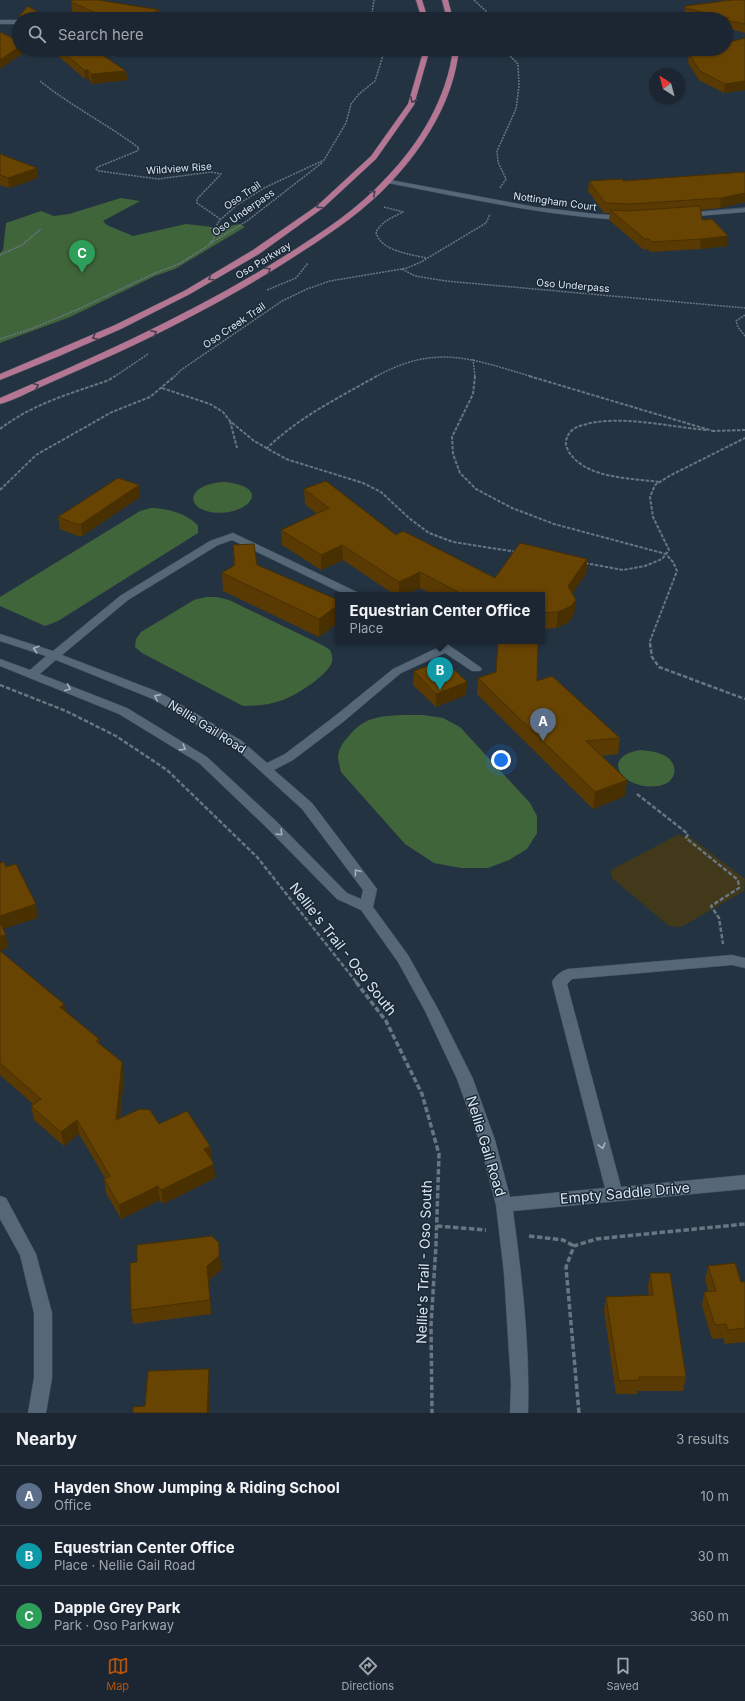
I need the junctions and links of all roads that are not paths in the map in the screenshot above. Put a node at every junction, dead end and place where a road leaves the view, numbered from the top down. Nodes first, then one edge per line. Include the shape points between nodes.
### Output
1 (419, 0) edge
2 (445, 0) edge
3 (423, 12) edge
4 (448, 12) edge
5 (0, 22) edge
6 (12, 22) edge
7 (427, 56) edge
8 (456, 56) edge
9 (388, 181) junction
10 (745, 210) edge
11 (679, 215) edge
12 (636, 217) edge
13 (0, 377) edge
14 (0, 401) edge
15 (349, 592) edge
16 (0, 638) edge
17 (440, 644) edge
18 (446, 648) junction
19 (53, 655) junction
20 (0, 662) edge
21 (476, 669) dead end
22 (32, 674) junction
23 (266, 769) junction
24 (366, 906) junction
25 (745, 963) edge
26 (745, 1182) edge
27 (615, 1194) junction
28 (0, 1203) edge
29 (504, 1205) junction
30 (37, 1413) edge
31 (519, 1413) edge

1 - 3 main road
2 - 4 main road
5 - 6 street
7 -> 13 main road, Oso Parkway via 418,90 404,120 391,138 350,182 298,223 256,252 158,307
8 - 9 main road, Oso Parkway via 455,65 442,102 416,145
9 - 12 street, Nottingham Court via 523,208 602,217
14 -> 9 main road, Oso Parkway via 115,352 212,303 308,245
10 - 11 street
15 - 19 street via 233,536 214,543 124,598
19 -> 16 street, Nellie Gail Road
17 - 18 street
18 - 21 street
18 - 23 street via 397,671 289,757
19 - 22 street
23 -> 19 street, Nellie Gail Road via 238,744 157,696
20 - 22 street
22 -> 24 street via 123,711 202,760 271,824 342,896
24 -> 23 street, Nellie Gail Road via 370,889 307,806
24 - 29 street, Nellie Gail Road via 403,959 465,1079 487,1140
25 -> 27 street via 732,960 568,974 559,982
26 - 27 street, Empty Saddle Drive
27 - 29 street, Empty Saddle Drive
28 - 30 street via 28,1254 43,1313 43,1378
29 - 31 street, Nellie Gail Road via 513,1273 520,1384

